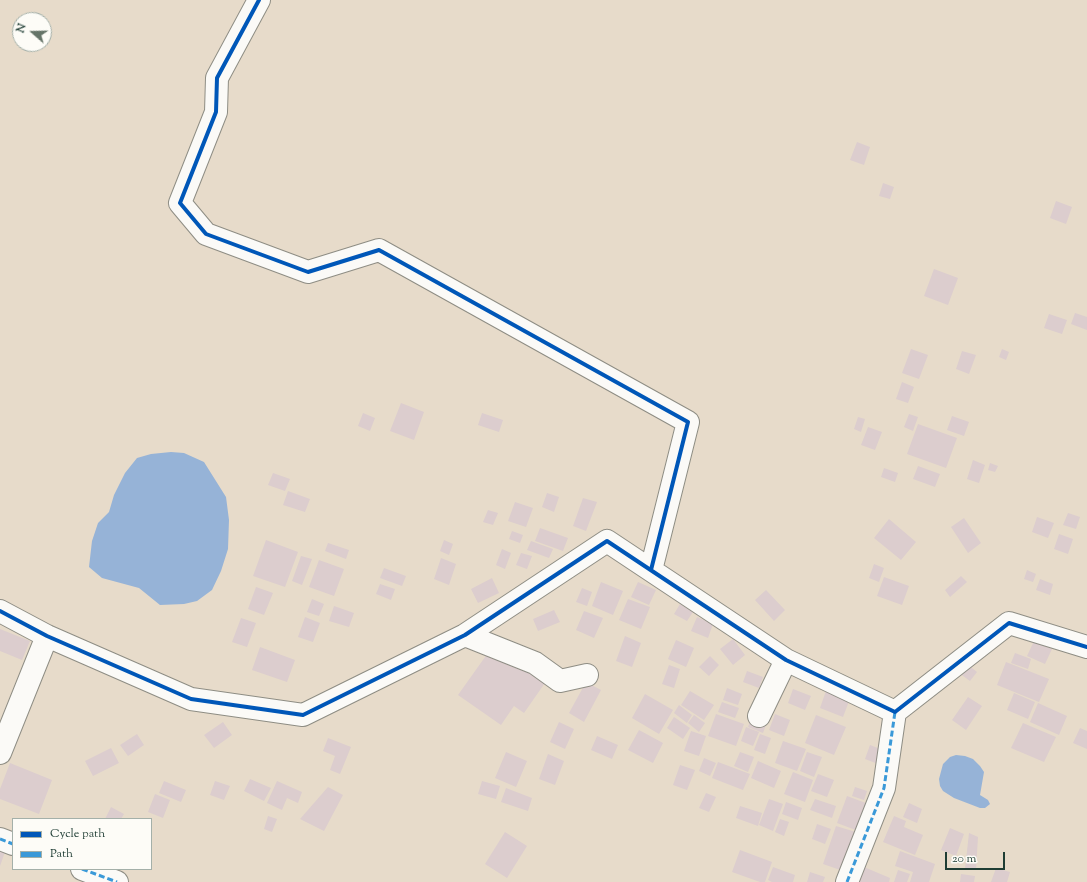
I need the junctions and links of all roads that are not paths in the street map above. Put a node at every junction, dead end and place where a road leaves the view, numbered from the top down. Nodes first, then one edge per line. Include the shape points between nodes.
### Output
1 (259, 0) edge
2 (651, 570) junction
3 (0, 611) edge
4 (466, 635) junction
5 (48, 636) junction
6 (1087, 647) edge
7 (786, 660) junction
8 (587, 676) dead end
9 (895, 712) junction
10 (759, 716) dead end
11 (0, 753) edge
12 (0, 839) edge
13 (12, 844) edge
14 (85, 870) edge
15 (117, 882) edge
16 (846, 882) edge

1 - 2 street via 217,78 216,112 180,203 206,234 308,272 379,250 688,422
2 - 4 street via 607,541
2 - 7 street
3 - 5 street
4 - 5 street via 303,715 191,699
4 - 8 street via 535,663 560,681
5 - 11 street
6 - 9 street via 1009,623
7 - 9 street
7 - 10 street
9 - 16 street via 884,788
12 - 13 street
14 - 15 street

